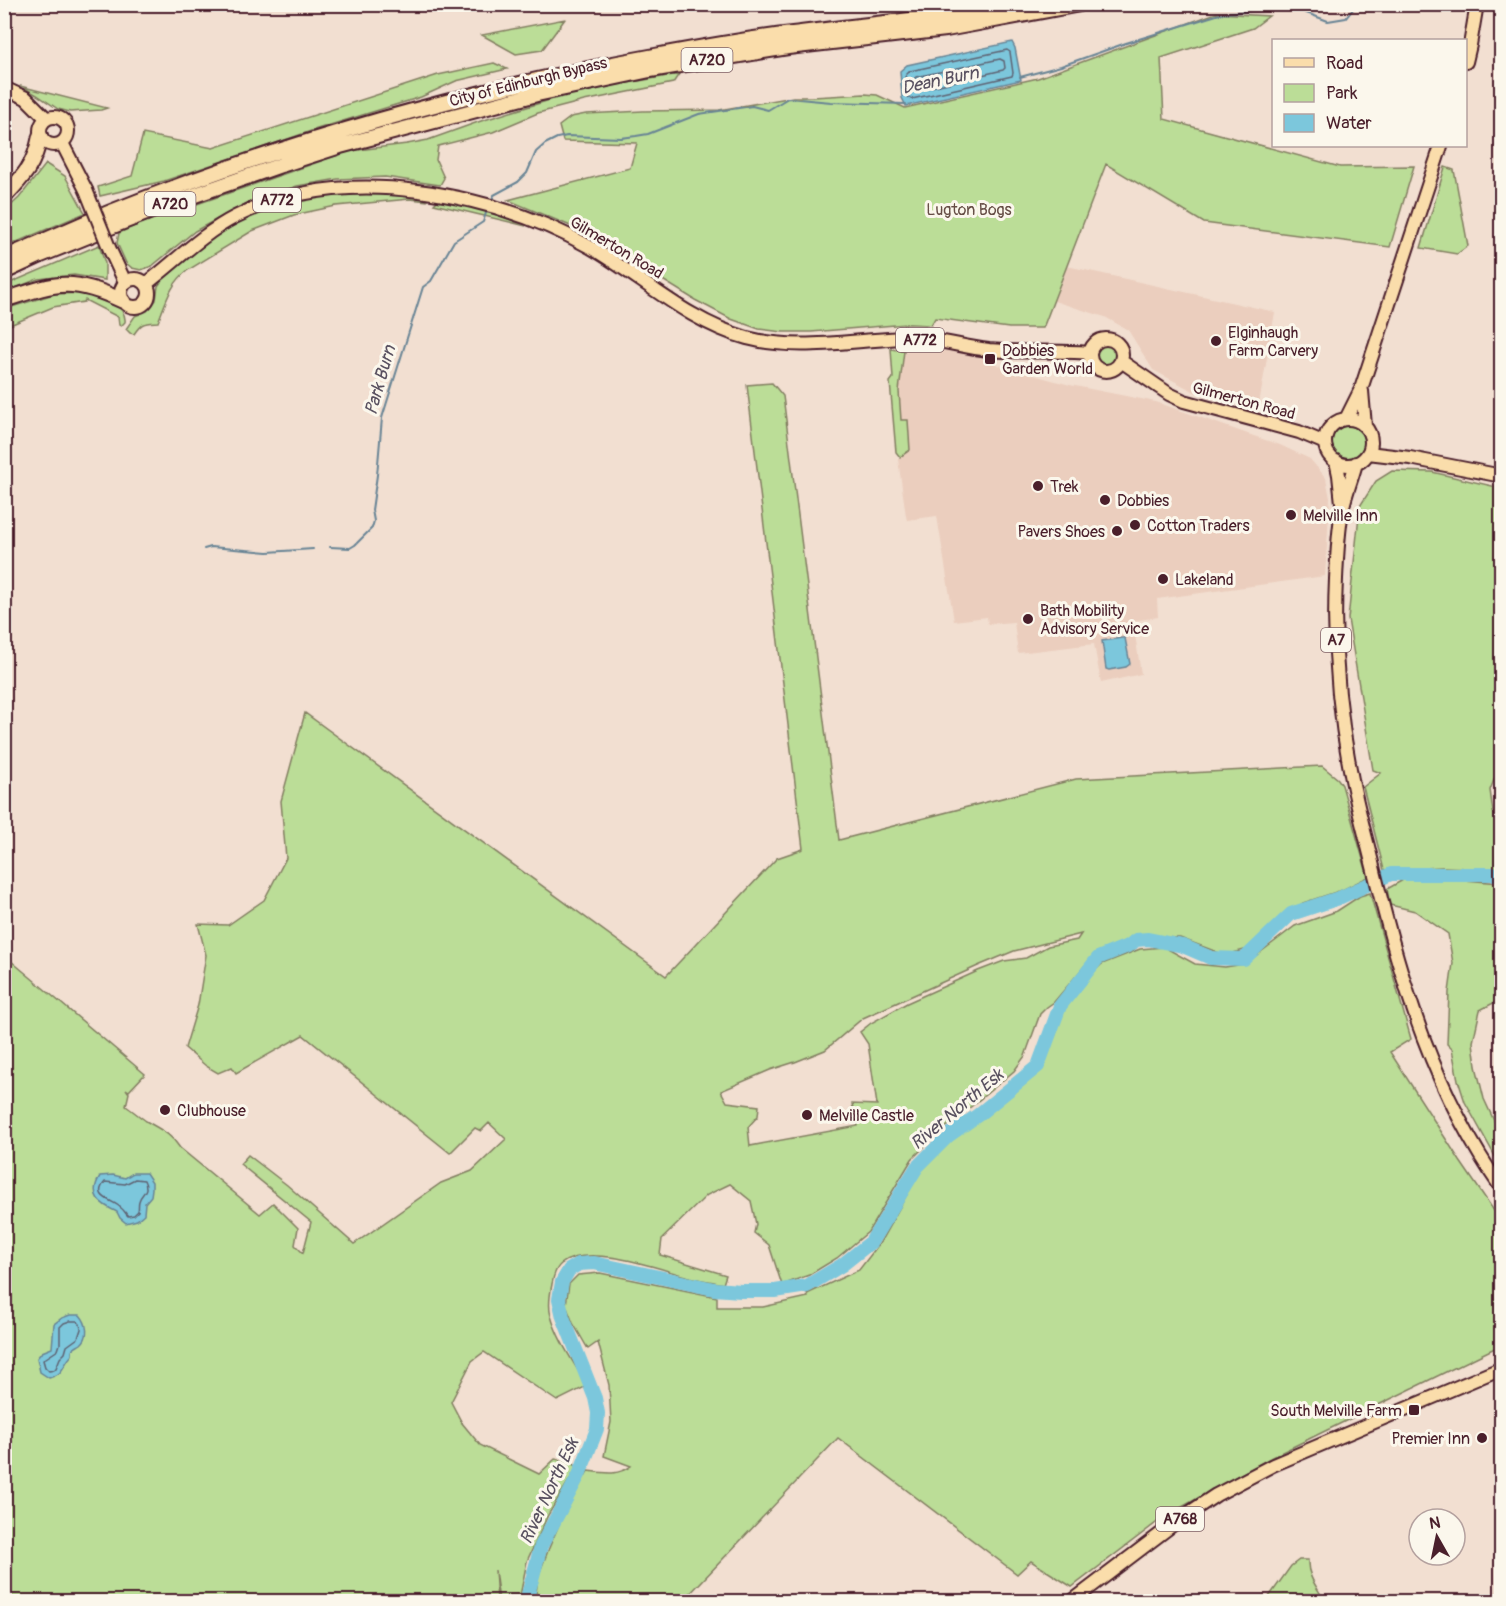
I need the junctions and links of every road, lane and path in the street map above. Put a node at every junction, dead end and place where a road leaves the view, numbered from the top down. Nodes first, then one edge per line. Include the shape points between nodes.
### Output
1 (1013, 4) edge
2 (1080, 4) edge
3 (1477, 4) edge
4 (1467, 58) edge
5 (4, 88) edge
6 (46, 118) junction
7 (40, 136) junction
8 (62, 143) junction
9 (1441, 147) edge
10 (4, 197) edge
11 (4, 258) edge
12 (4, 272) edge
13 (125, 282) junction
14 (146, 284) junction
15 (4, 300) edge
16 (123, 301) junction
17 (1090, 353) junction
18 (1121, 361) junction
19 (1361, 389) junction
20 (1346, 419) junction
21 (1365, 426) junction
22 (1328, 431) junction
23 (1299, 432) junction
24 (1371, 440) junction
25 (1325, 443) junction
26 (1368, 453) junction
27 (1410, 458) junction
28 (1336, 461) junction
29 (1356, 463) junction
30 (1502, 477) edge
31 (1342, 510) junction
32 (1502, 1189) edge
33 (1502, 1368) edge
34 (1071, 1602) edge

1 - 11 highway, City of Edinburgh Bypass / A720 via 710,46 591,68 468,97 380,120 230,168 111,212
2 - 12 highway, City of Edinburgh Bypass / A720 via 946,29 733,56 537,94 281,165 172,203
3 - 4 main road
5 - 6 main road via 26,98
6 - 7 main road
6 - 8 main road via 57,117 66,123 68,134
7 - 8 main road via 50,145
7 - 10 highway via 32,164
8 - 13 main road, bridge
9 - 19 main road
13 - 14 main road via 134,278
13 - 16 main road via 120,293
14 - 16 main road, A772 via 149,294 141,306 131,307
14 - 17 main road, Gilmerton Road / A772 via 191,246 236,217 307,192 382,187 433,192 489,205 558,230 591,247 690,313 724,330 763,342 784,345 910,338 987,350
15 - 16 highway via 40,288 69,284 99,290
17 - 18 main road via 1091,362 1102,371 1115,368
17 - 18 main road, A772 via 1100,340 1110,340 1119,346
18 - 23 main road, Gilmerton Road / A772 via 1184,401
19 - 20 main road
19 - 21 main road
20 - 21 main road
20 - 22 main road
21 - 24 main road
22 - 23 main road, Gilmerton Road / A772
22 - 25 main road
23 - 25 main road, Gilmerton Road / A772
24 - 26 main road
24 - 27 main road
25 - 28 main road
26 - 27 main road
26 - 29 main road
27 - 30 main road
28 - 29 main road
28 - 31 main road, A7
29 - 31 main road, A7
31 - 32 main road, A7 via 1334,609 1338,688 1350,771 1407,996 1451,1104
33 - 34 main road, A768 via 1246,1478 1183,1517

